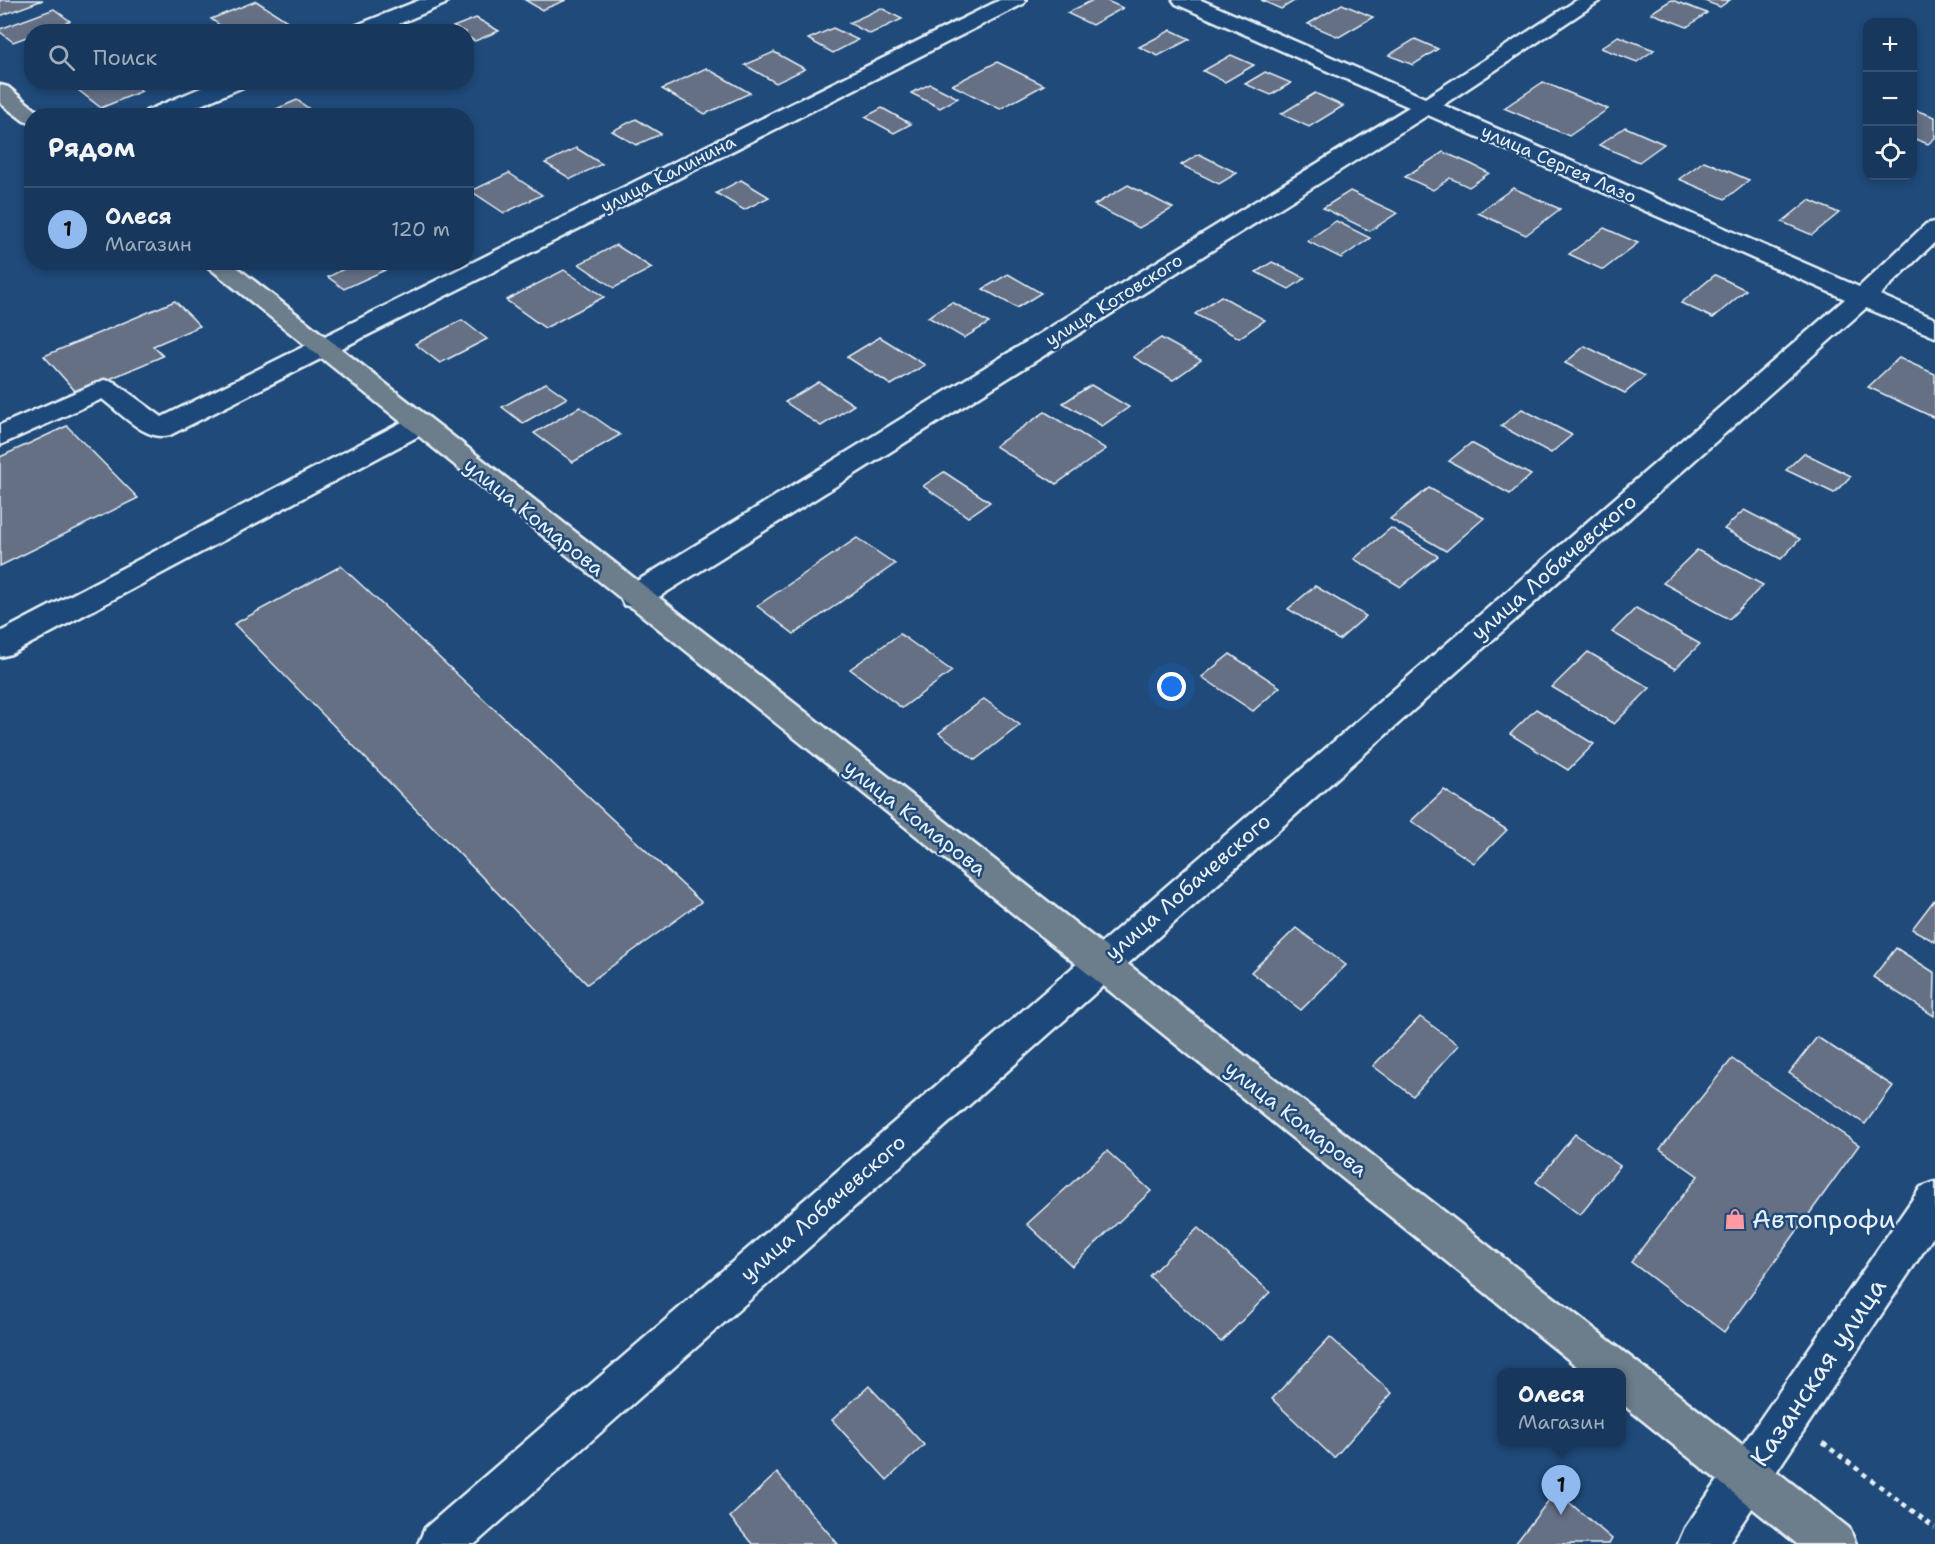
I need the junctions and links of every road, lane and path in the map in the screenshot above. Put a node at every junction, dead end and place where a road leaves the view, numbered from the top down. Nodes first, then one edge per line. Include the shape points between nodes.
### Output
1 (438, 0) edge
2 (1016, 0) edge
3 (1183, 0) edge
4 (1591, 0) edge
5 (380, 24) edge
6 (216, 90) edge
7 (0, 92) edge
8 (1427, 106) junction
9 (173, 108) edge
10 (24, 110) edge
11 (1935, 229) edge
12 (224, 270) edge
13 (1862, 298) junction
14 (1935, 330) edge
15 (321, 347) junction
16 (418, 425) junction
17 (0, 436) edge
18 (635, 597) junction
19 (0, 646) edge
20 (1100, 964) junction
21 (1935, 1200) edge
22 (1612, 1368) edge
23 (1626, 1380) edge
24 (1788, 1416) junction
25 (1747, 1476) junction
26 (1935, 1528) edge
27 (441, 1544) edge
28 (1701, 1544) edge
29 (1833, 1544) edge

1 - 5 street
2 - 15 street, улица Калинина
3 - 8 street, улица Сергея Лазо
4 - 8 street, улица Котовского
6 - 9 street
7 - 10 main road
8 - 13 street, улица Сергея Лазо
8 - 18 street, улица Котовского
11 - 13 street, улица Лобачевского
12 - 15 main road, улица Комарова
13 - 14 street, улица Сергея Лазо
13 - 20 street, улица Лобачевского
15 - 16 main road, улица Комарова
15 - 17 street, улица Калинина via 160,429 104,388
16 - 18 main road, улица Комарова
16 - 19 street
18 - 20 main road, улица Комарова
20 - 22 main road, улица Комарова
20 - 27 street, улица Лобачевского
21 - 24 street, Казанская улица
23 - 25 main road
24 - 25 street, Казанская улица
24 - 26 path
25 - 28 street, Казанская улица
25 - 29 main road

